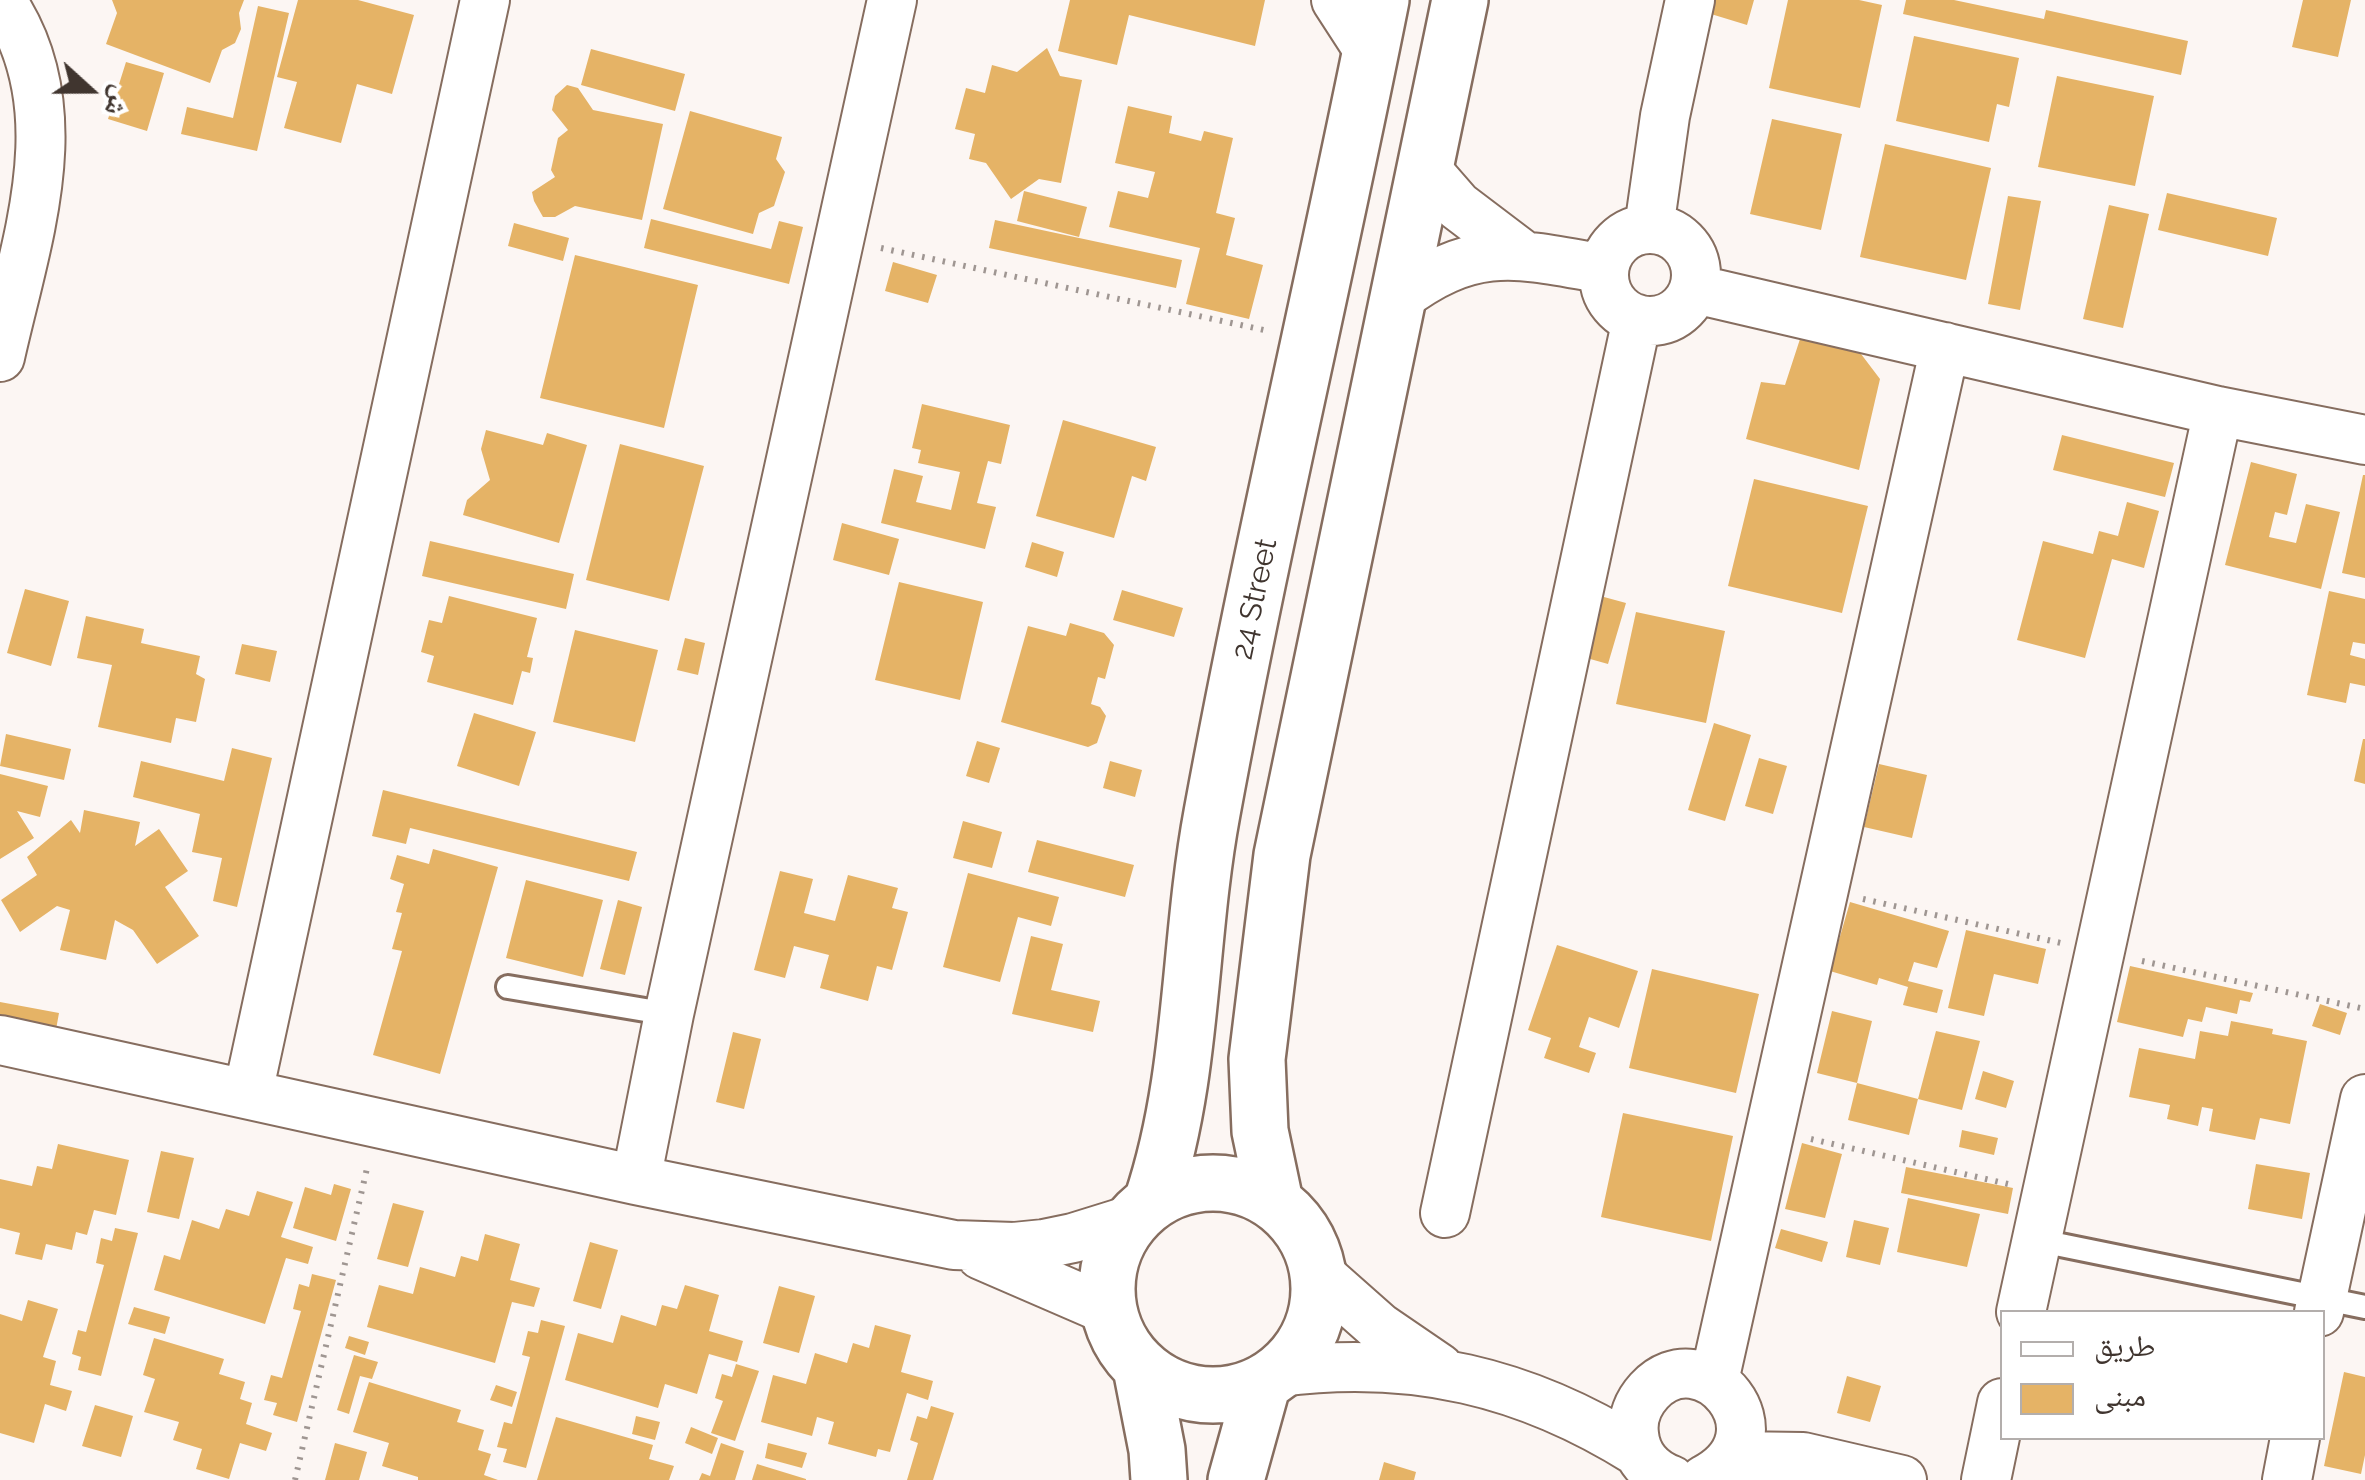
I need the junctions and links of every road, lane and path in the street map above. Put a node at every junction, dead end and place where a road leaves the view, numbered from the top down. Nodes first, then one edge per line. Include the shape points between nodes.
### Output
1 (2, 0) edge
2 (485, 0) edge
3 (892, 0) edge
4 (1336, 0) edge
5 (1382, 0) edge
6 (1460, 0) edge
7 (1690, 0) edge
8 (1370, 54) junction
9 (1424, 167) junction
10 (1650, 228) junction
11 (838, 238) junction
12 (1520, 254) junction
13 (1604, 269) junction
14 (1694, 289) junction
15 (1396, 299) junction
16 (1637, 319) junction
17 (1310, 340) junction
18 (1945, 347) junction
19 (0, 358) edge
20 (2218, 411) junction
21 (2365, 440) edge
22 (508, 987) dead end
23 (669, 1014) junction
24 (0, 1040) edge
25 (248, 1094) junction
26 (2365, 1099) edge
27 (377, 1123) junction
28 (1770, 1130) junction
29 (636, 1180) junction
30 (2047, 1192) junction
31 (1275, 1202) junction
32 (1141, 1210) junction
33 (1445, 1213) dead end
34 (2036, 1240) junction
35 (954, 1245) junction
36 (1318, 1273) junction
37 (2335, 1306) edge
38 (1108, 1310) junction
39 (2021, 1310) edge
40 (1141, 1368) junction
41 (1446, 1373) junction
42 (1271, 1378) junction
43 (1534, 1397) junction
44 (1640, 1402) junction
45 (2000, 1412) edge
46 (1723, 1433) edge
47 (2295, 1440) edge
48 (1651, 1469) edge
49 (296, 1480) edge
50 (1159, 1480) edge
51 (1236, 1480) edge
52 (1902, 1480) edge
53 (1986, 1480) edge
54 (2287, 1480) edge

1 - 19 street via 31,61 43,142
2 - 25 street
3 - 11 street
4 - 8 street
5 - 8 street, 24 Street
6 - 9 street
7 - 10 street
8 - 17 street, 24 Street
9 - 12 street via 1478,224
9 - 15 street
10 - 13 street via 1614,245
10 - 14 street via 1683,242 1696,264
11 - 17 path
11 - 23 street
12 - 13 street
12 - 15 street via 1467,261
13 - 16 street via 1614,305
14 - 16 street via 1671,316
14 - 18 street
15 - 31 street via 1272,923 1256,1059 1260,1131
16 - 33 street
17 - 32 street, 24 Street via 1208,833 1172,1137
18 - 20 street
18 - 28 street
20 - 21 street
20 - 30 street
22 - 23 lane
23 - 29 street
24 - 25 street
25 - 27 street
26 - 37 street
27 - 29 street
27 - 49 path
28 - 30 path
28 - 46 street
29 - 35 street
30 - 34 street
31 - 32 street via 1240,1186 1201,1182 1175,1188
31 - 36 street via 1304,1233
32 - 35 street via 1044,1244
32 - 38 street via 1114,1247 1106,1278
34 - 37 lane
34 - 39 street
35 - 38 street
36 - 41 street
36 - 42 street via 1317,1310 1304,1344
38 - 40 street via 1126,1352
40 - 42 street via 1162,1384 1212,1396
40 - 50 street
41 - 42 street via 1363,1365
41 - 43 street
42 - 51 street
43 - 44 street
43 - 48 street via 1596,1426
44 - 46 street via 1656,1384 1691,1374
44 - 48 street via 1633,1426
45 - 53 street
46 - 52 street
47 - 54 street

